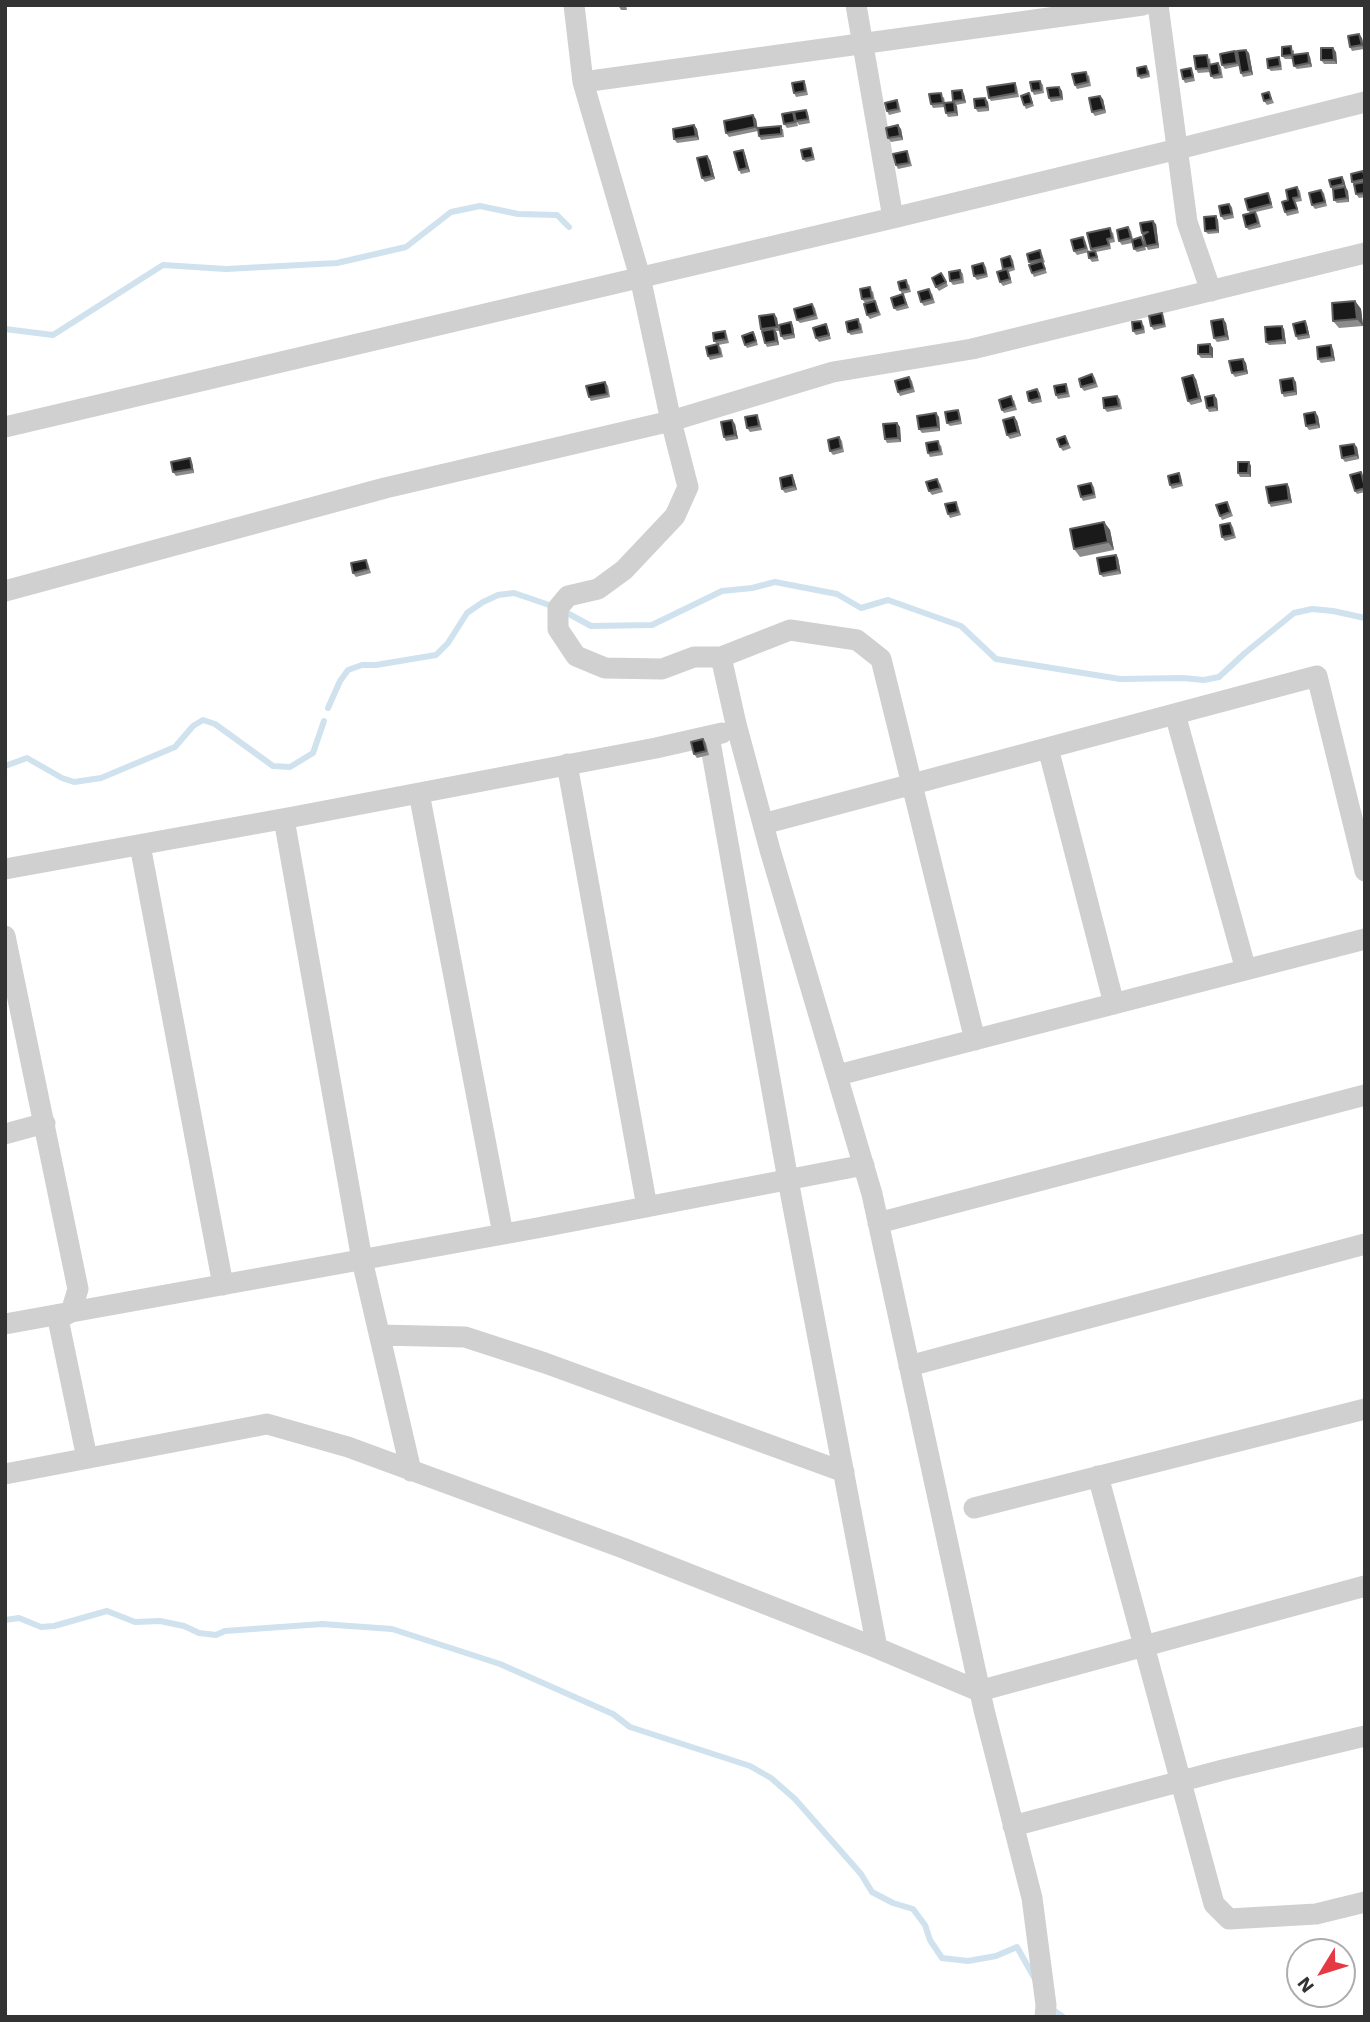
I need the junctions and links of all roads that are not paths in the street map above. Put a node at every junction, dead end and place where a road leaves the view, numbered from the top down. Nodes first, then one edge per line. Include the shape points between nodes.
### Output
1 (574, 5) edge
2 (856, 5) edge
3 (1143, 5) edge
4 (1158, 5) edge
5 (862, 45) junction
6 (583, 82) junction
7 (1365, 102) edge
8 (1178, 149) junction
9 (893, 218) junction
10 (1365, 253) edge
11 (640, 277) junction
12 (1211, 290) junction
13 (671, 422) junction
14 (5, 427) edge
15 (5, 591) edge
16 (721, 657) junction
17 (1175, 714) junction
18 (738, 729) junction
19 (709, 736) junction
20 (1048, 748) junction
21 (568, 765) junction
22 (912, 784) junction
23 (419, 793) junction
24 (284, 819) junction
25 (763, 824) junction
26 (140, 845) junction
27 (5, 869) edge
28 (1365, 872) edge
29 (5, 936) edge
30 (1365, 939) edge
31 (1246, 970) junction
32 (1114, 1004) junction
33 (975, 1040) junction
34 (838, 1075) junction
35 (1365, 1095) edge
36 (45, 1123) junction
37 (5, 1134) edge
38 (864, 1166) junction
39 (788, 1180) junction
40 (647, 1207) junction
41 (878, 1223) junction
42 (503, 1234) junction
43 (1365, 1244) edge
44 (362, 1260) junction
45 (223, 1284) junction
46 (71, 1312) junction
47 (5, 1324) edge
48 (380, 1335) junction
49 (909, 1366) junction
50 (1365, 1409) edge
51 (87, 1458) junction
52 (411, 1471) junction
53 (844, 1472) junction
54 (5, 1474) edge
55 (1098, 1476) junction
56 (974, 1507) dead end
57 (1365, 1586) edge
58 (1144, 1646) junction
59 (877, 1648) junction
60 (979, 1691) junction
61 (1365, 1736) edge
62 (1181, 1782) junction
63 (1013, 1826) junction
64 (1365, 1902) edge
65 (1045, 2017) edge

1 - 6 street
2 - 5 street
3 - 5 street
4 - 8 street
5 - 6 street
5 - 9 street
6 - 11 street
7 - 8 street
8 - 9 street
8 - 12 street via 1187,222
9 - 11 street
10 - 12 street
11 - 13 street
11 - 14 street
12 - 13 street via 972,349 833,372
13 - 15 street via 385,488
13 - 16 street via 688,486 675,516 624,570 598,589 568,596 558,608 558,629 576,656 605,668 662,669 694,657
16 - 18 street
16 - 22 street via 790,629 857,640 881,659
17 - 20 street
17 - 28 street via 1317,676
17 - 31 street
18 - 19 street
18 - 25 street
19 - 21 street
19 - 39 street
20 - 22 street
20 - 32 street
21 - 23 street
21 - 40 street
22 - 25 street
22 - 33 street
23 - 24 street
23 - 42 street
24 - 26 street
24 - 44 street
25 - 34 street
26 - 27 street
26 - 45 street
29 - 36 street
30 - 31 street
31 - 32 street
32 - 33 street
33 - 34 street
34 - 38 street
35 - 41 street
36 - 37 street
36 - 46 street via 78,1289
38 - 39 street
38 - 41 street
39 - 40 street
39 - 53 street
40 - 42 street
41 - 49 street
42 - 44 street
43 - 49 street
44 - 45 street
44 - 48 street
45 - 46 street
46 - 47 street
46 - 51 street via 58,1320
48 - 52 street
48 - 53 street via 465,1337
49 - 60 street
50 - 55 street
51 - 52 street via 267,1424
51 - 54 street
52 - 59 street
53 - 59 street
55 - 56 street
55 - 58 street
57 - 58 street
58 - 60 street
58 - 62 street
59 - 60 street
60 - 63 street
61 - 62 street
62 - 63 street
62 - 64 street via 1214,1904 1229,1919 1316,1914
63 - 65 street via 1032,1898

